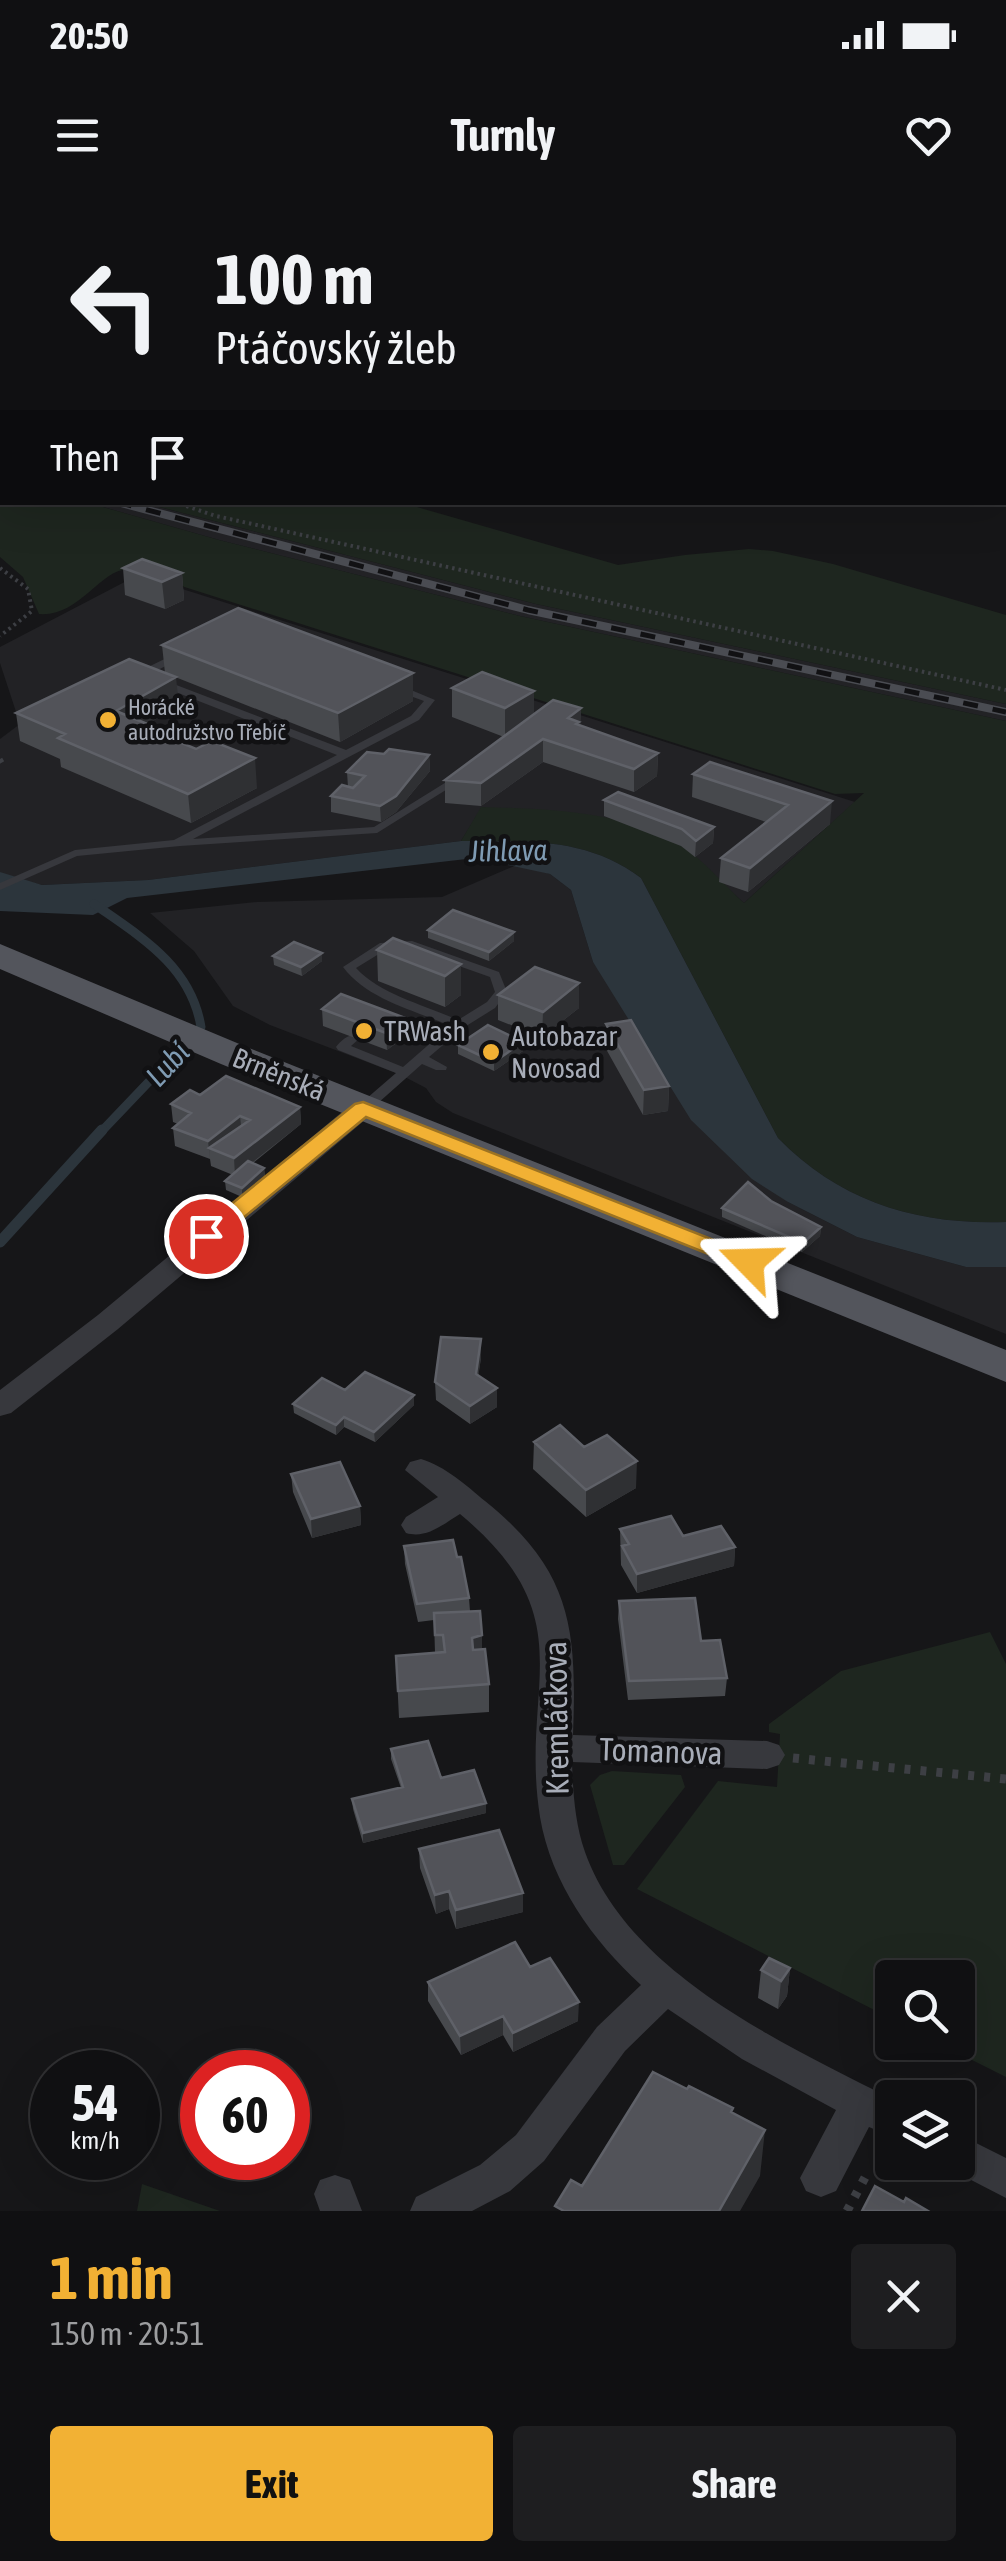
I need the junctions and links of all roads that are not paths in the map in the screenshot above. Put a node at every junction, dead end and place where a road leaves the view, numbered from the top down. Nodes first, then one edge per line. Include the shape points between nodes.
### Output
1 (193, 648) edge
2 (375, 680) edge
3 (343, 752) junction
4 (477, 766) edge
5 (177, 844) junction
6 (0, 887) edge
7 (4, 960) edge
8 (371, 1022) edge
9 (459, 1025) junction
10 (354, 1038) edge
11 (443, 1039) junction
12 (420, 1058) junction
13 (441, 1067) dead end
14 (405, 1072) junction
15 (363, 1108) junction
16 (1006, 1367) edge
17 (0, 1406) edge
18 (421, 1470) dead end
19 (463, 1498) junction
20 (417, 1525) dead end
21 (554, 1748) junction
22 (767, 1756) road end
23 (668, 1984) junction
24 (875, 2110) edge
25 (875, 2113) edge
26 (975, 2163) edge
27 (821, 2178) dead end
28 (1006, 2179) edge
29 (431, 2211) edge

1 - 3 lane via 148,671 154,680
2 - 3 lane via 430,700 416,718
3 - 5 lane
4 - 5 lane via 377,830
5 - 6 lane via 75,853
7 - 15 main road, Brněnská
8 - 11 lane via 382,1014
9 - 9 lane via 501,992 495,975 412,945 384,946 349,966 371,986
9 - 11 lane
10 - 14 lane via 342,1047
11 - 12 lane
12 - 13 lane
12 - 14 lane
14 - 15 lane
15 - 16 main road, Brněnská
15 - 17 street
18 - 19 street, Kremláčkova
19 - 20 street
19 - 21 street, Kremláčkova via 532,1571 555,1626
21 - 22 street, Tomanova
21 - 23 street, Kremláčkova via 554,1796 574,1870 620,1942
23 - 24 street, Kremláčkova via 729,2031
23 - 29 street via 611,2039 530,2148 495,2178
25 - 27 street
26 - 28 street

